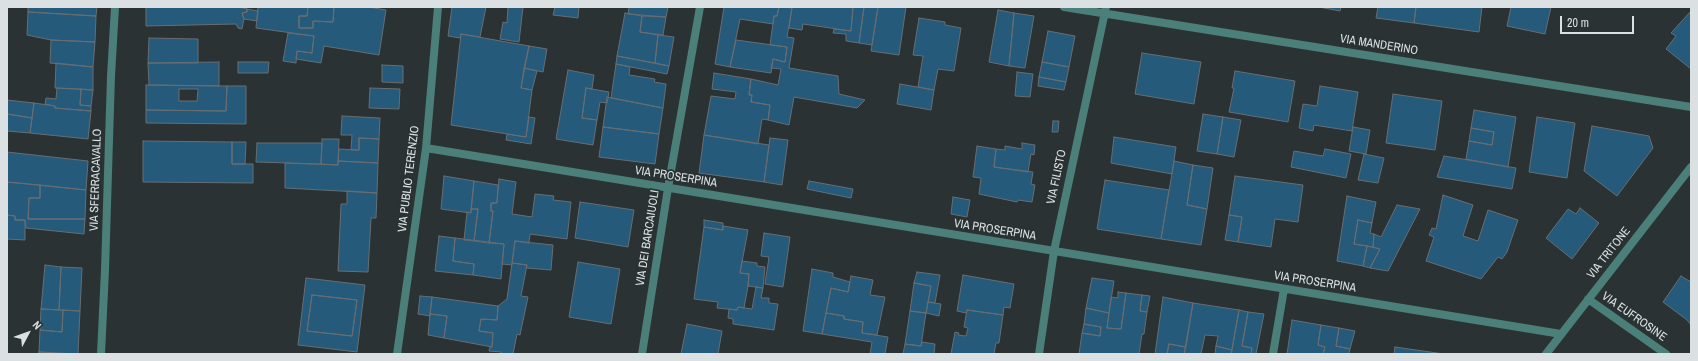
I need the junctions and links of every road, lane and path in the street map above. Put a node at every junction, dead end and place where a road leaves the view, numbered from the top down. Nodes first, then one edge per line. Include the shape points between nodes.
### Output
1 (115, 7) edge
2 (438, 7) edge
3 (700, 7) edge
4 (1064, 7) edge
5 (1106, 10) edge
6 (1691, 107) edge
7 (426, 148) junction
8 (1691, 167) edge
9 (668, 188) junction
10 (1054, 251) junction
11 (1284, 289) junction
12 (1588, 299) junction
13 (1561, 334) junction
14 (101, 354) edge
15 (397, 354) edge
16 (642, 354) edge
17 (1038, 354) edge
18 (1273, 354) edge
19 (1546, 354) edge
20 (1666, 354) edge

1 - 14 street, VIA SFERRACAVALLO
2 - 7 street, VIA PUBLIO TERENZIO
3 - 9 street, VIA DEI BARCAIUOLI
4 - 5 street, VIA MANDERINO
5 - 6 street, VIA MANDERINO
5 - 10 street, VIA FILISTO
7 - 9 street, VIA PROSERPINA
7 - 15 street, VIA PUBLIO TERENZIO
8 - 12 street, VIA TRITONE
9 - 10 street, VIA PROSERPINA
9 - 16 street, VIA DEI BARCAIUOLI
10 - 11 street, VIA PROSERPINA
10 - 17 street, VIA FILISTO
11 - 13 street, VIA PROSERPINA
11 - 18 street
12 - 13 street, VIA TRITONE
12 - 20 street, VIA EUFROSINE
13 - 19 street, VIA TRITONE

